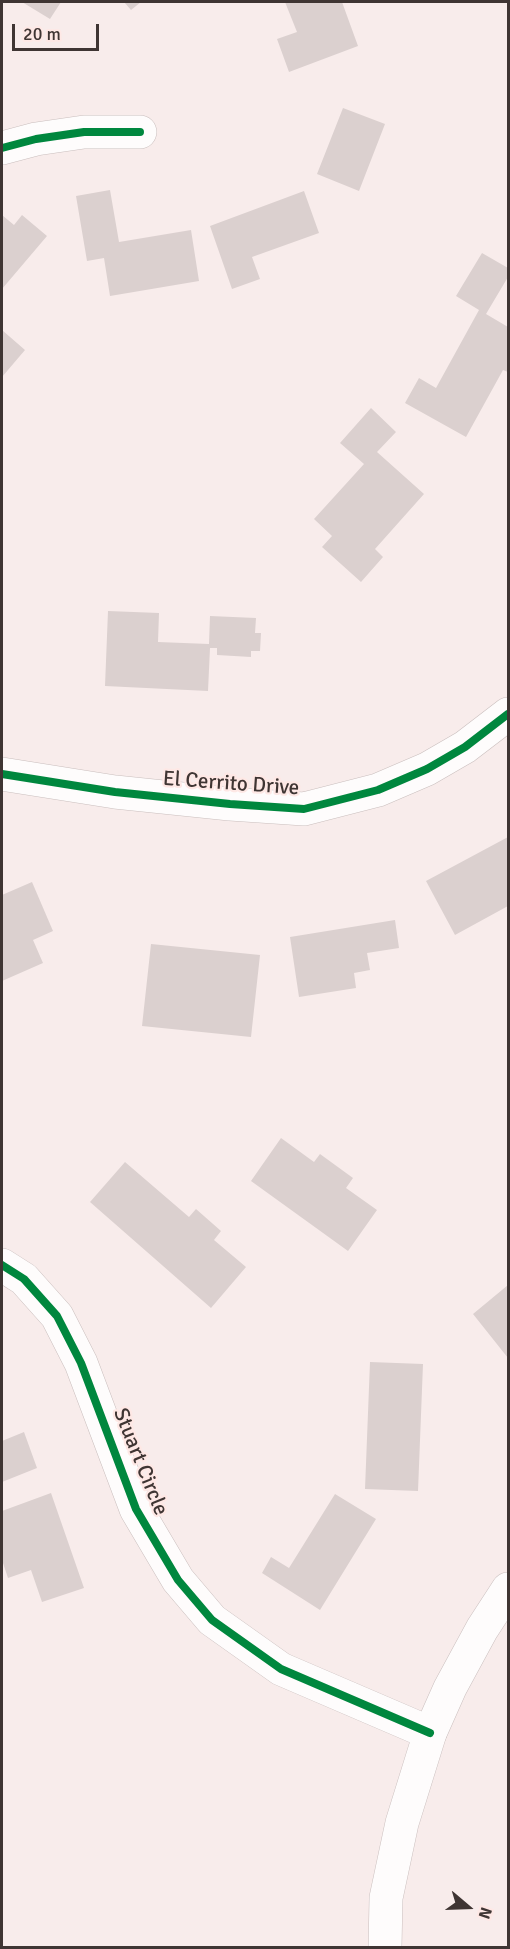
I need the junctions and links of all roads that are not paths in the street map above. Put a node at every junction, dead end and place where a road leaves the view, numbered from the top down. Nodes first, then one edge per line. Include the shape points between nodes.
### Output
1 (140, 132) dead end
2 (2, 148) edge
3 (508, 714) edge
4 (2, 774) edge
5 (2, 1265) edge
6 (508, 1589) edge
7 (430, 1733) junction
8 (385, 1947) edge

1 - 2 street via 84,132
3 - 4 street, El Cerrito Drive via 427,770 378,790 304,809 127,793
5 - 7 street, Stuart Circle via 24,1279 57,1316 81,1363 136,1509 178,1580 212,1620 281,1669
6 - 7 street via 450,1688
7 - 8 street via 386,1898

